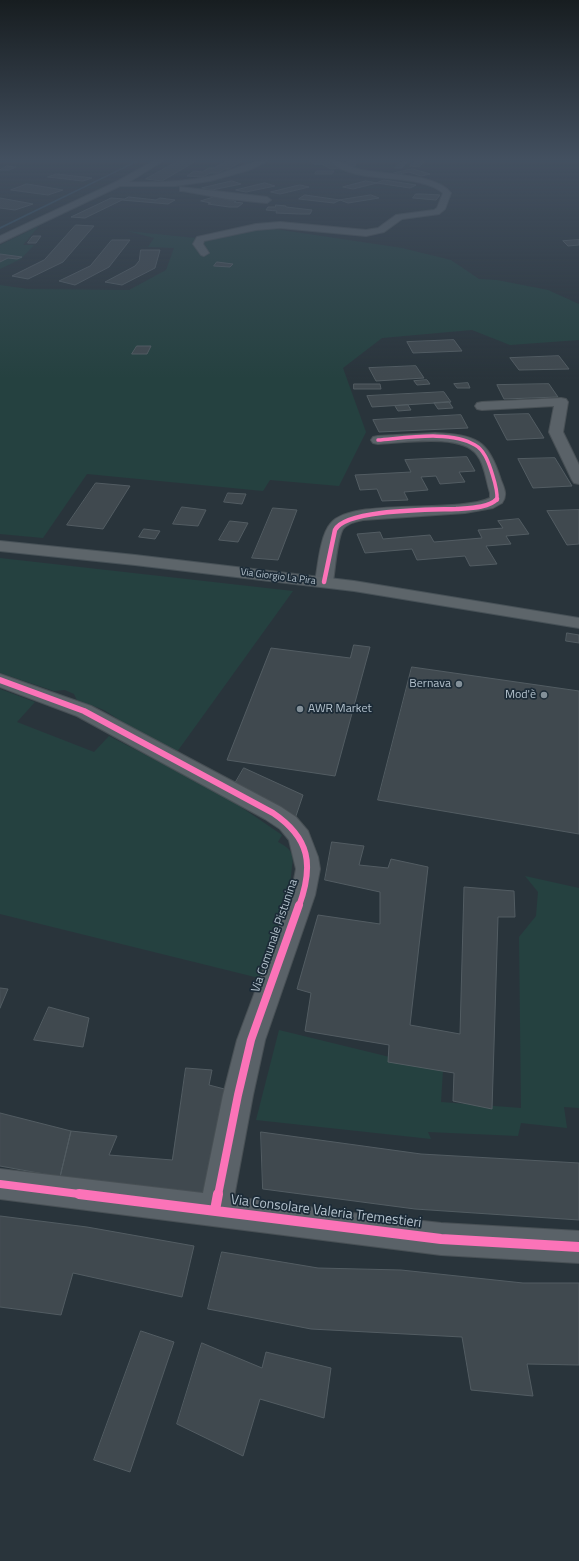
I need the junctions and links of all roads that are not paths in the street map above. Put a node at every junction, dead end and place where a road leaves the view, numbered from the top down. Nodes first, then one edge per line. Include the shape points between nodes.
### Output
1 (13, 234) edge
2 (224, 234) edge
3 (0, 240) edge
4 (204, 253) dead end
5 (482, 406) dead end
6 (378, 440) dead end
7 (579, 480) edge
8 (0, 546) edge
9 (324, 582) junction
10 (579, 623) edge
11 (0, 680) edge
12 (0, 1184) edge
13 (215, 1210) junction
14 (579, 1247) edge

1 - 3 street
2 - 4 street via 200,239 198,244
5 - 7 street via 561,402 556,432
6 - 9 street via 452,437 470,441 483,452 498,493 497,500 487,505 465,508 363,515 347,520 337,526 334,534
8 - 9 main road, Via Giorgio La Pira
9 - 10 main road, Via Giorgio La Pira
11 - 13 street, Via Comunale Pistunina via 71,706 122,731 283,820 295,829 304,846 308,869 303,895 251,1040
12 - 13 street, Via Consolare Valeria Tremestieri
13 - 14 street, Via Consolare Valeria Tremestieri via 441,1239

